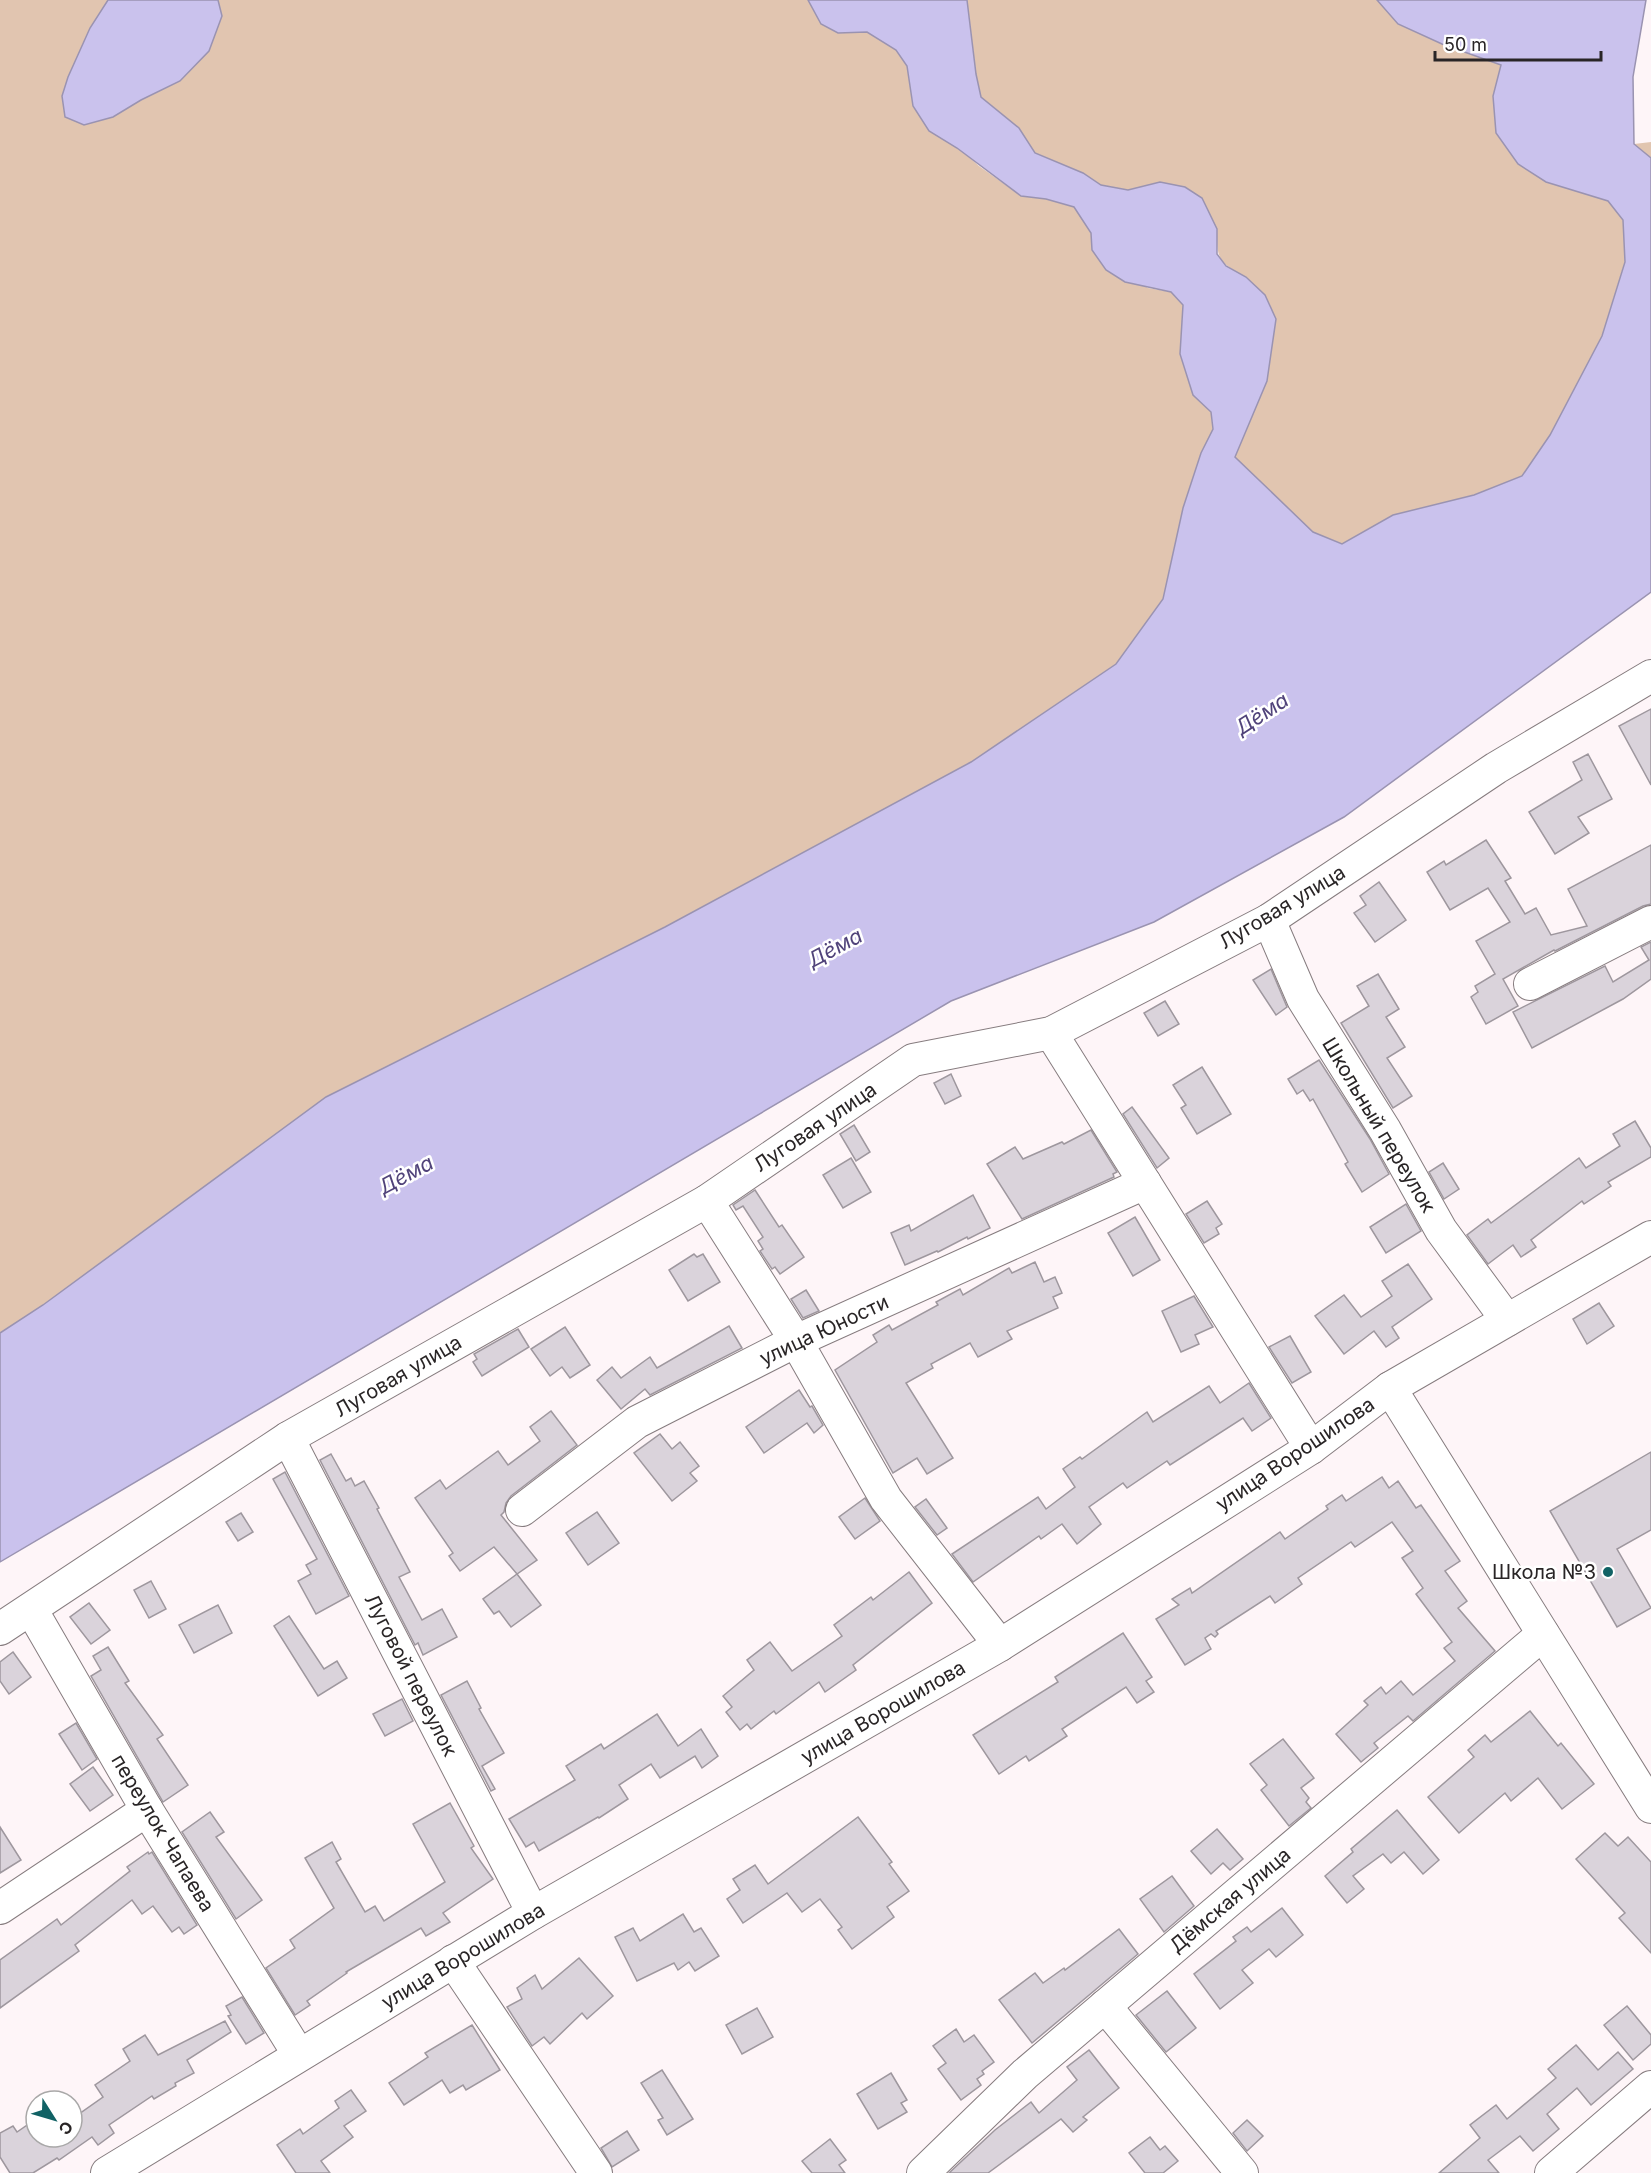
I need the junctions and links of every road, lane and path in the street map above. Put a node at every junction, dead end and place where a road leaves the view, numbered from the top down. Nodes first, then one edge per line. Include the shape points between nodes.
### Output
1 (1651, 676) edge
2 (1269, 920) junction
3 (1651, 922) edge
4 (1530, 984) dead end
5 (1051, 1034) junction
6 (1145, 1183) junction
7 (707, 1201) junction
8 (1651, 1238) edge
9 (1507, 1320) junction
10 (796, 1341) junction
11 (1390, 1388) junction
12 (288, 1438) junction
13 (1311, 1448) junction
14 (522, 1510) dead end
15 (31, 1609) junction
16 (0, 1629) edge
17 (1543, 1634) junction
18 (1000, 1645) junction
19 (1651, 1807) edge
20 (147, 1810) junction
21 (0, 1908) edge
22 (533, 1913) junction
23 (453, 1961) junction
24 (1105, 2006) junction
25 (299, 2055) junction
26 (1651, 2087) edge
27 (593, 2172) edge
28 (107, 2173) edge
29 (923, 2173) edge
30 (1242, 2173) edge
31 (1551, 2173) edge

1 - 2 street, Луговая улица via 1496,768
2 - 5 street, Луговая улица
2 - 9 street, Школьный переулок via 1303,999 1385,1130 1441,1230
3 - 4 street
5 - 6 street
5 - 7 street, Луговая улица via 913,1060
6 - 10 street, улица Юности
6 - 13 street
7 - 10 street
7 - 12 street, Луговая улица
8 - 9 street, улица Ворошилова
9 - 11 street, улица Ворошилова
10 - 14 street, улица Юности via 637,1422
10 - 18 street via 886,1499
11 - 13 street, улица Ворошилова
11 - 17 street
12 - 15 street, Луговая улица
12 - 22 street, Луговой переулок
13 - 18 street, улица Ворошилова
15 - 16 street, Луговая улица
15 - 20 street, переулок Чапаева
17 - 19 street
17 - 24 street, Дёмская улица
18 - 22 street, улица Ворошилова
20 - 21 street
20 - 25 street, переулок Чапаева
22 - 23 street, улица Ворошилова
23 - 25 street, улица Ворошилова
23 - 27 street
24 - 29 street, Дёмская улица via 1025,2074
24 - 30 street
25 - 28 street, улица Ворошилова
26 - 31 street

